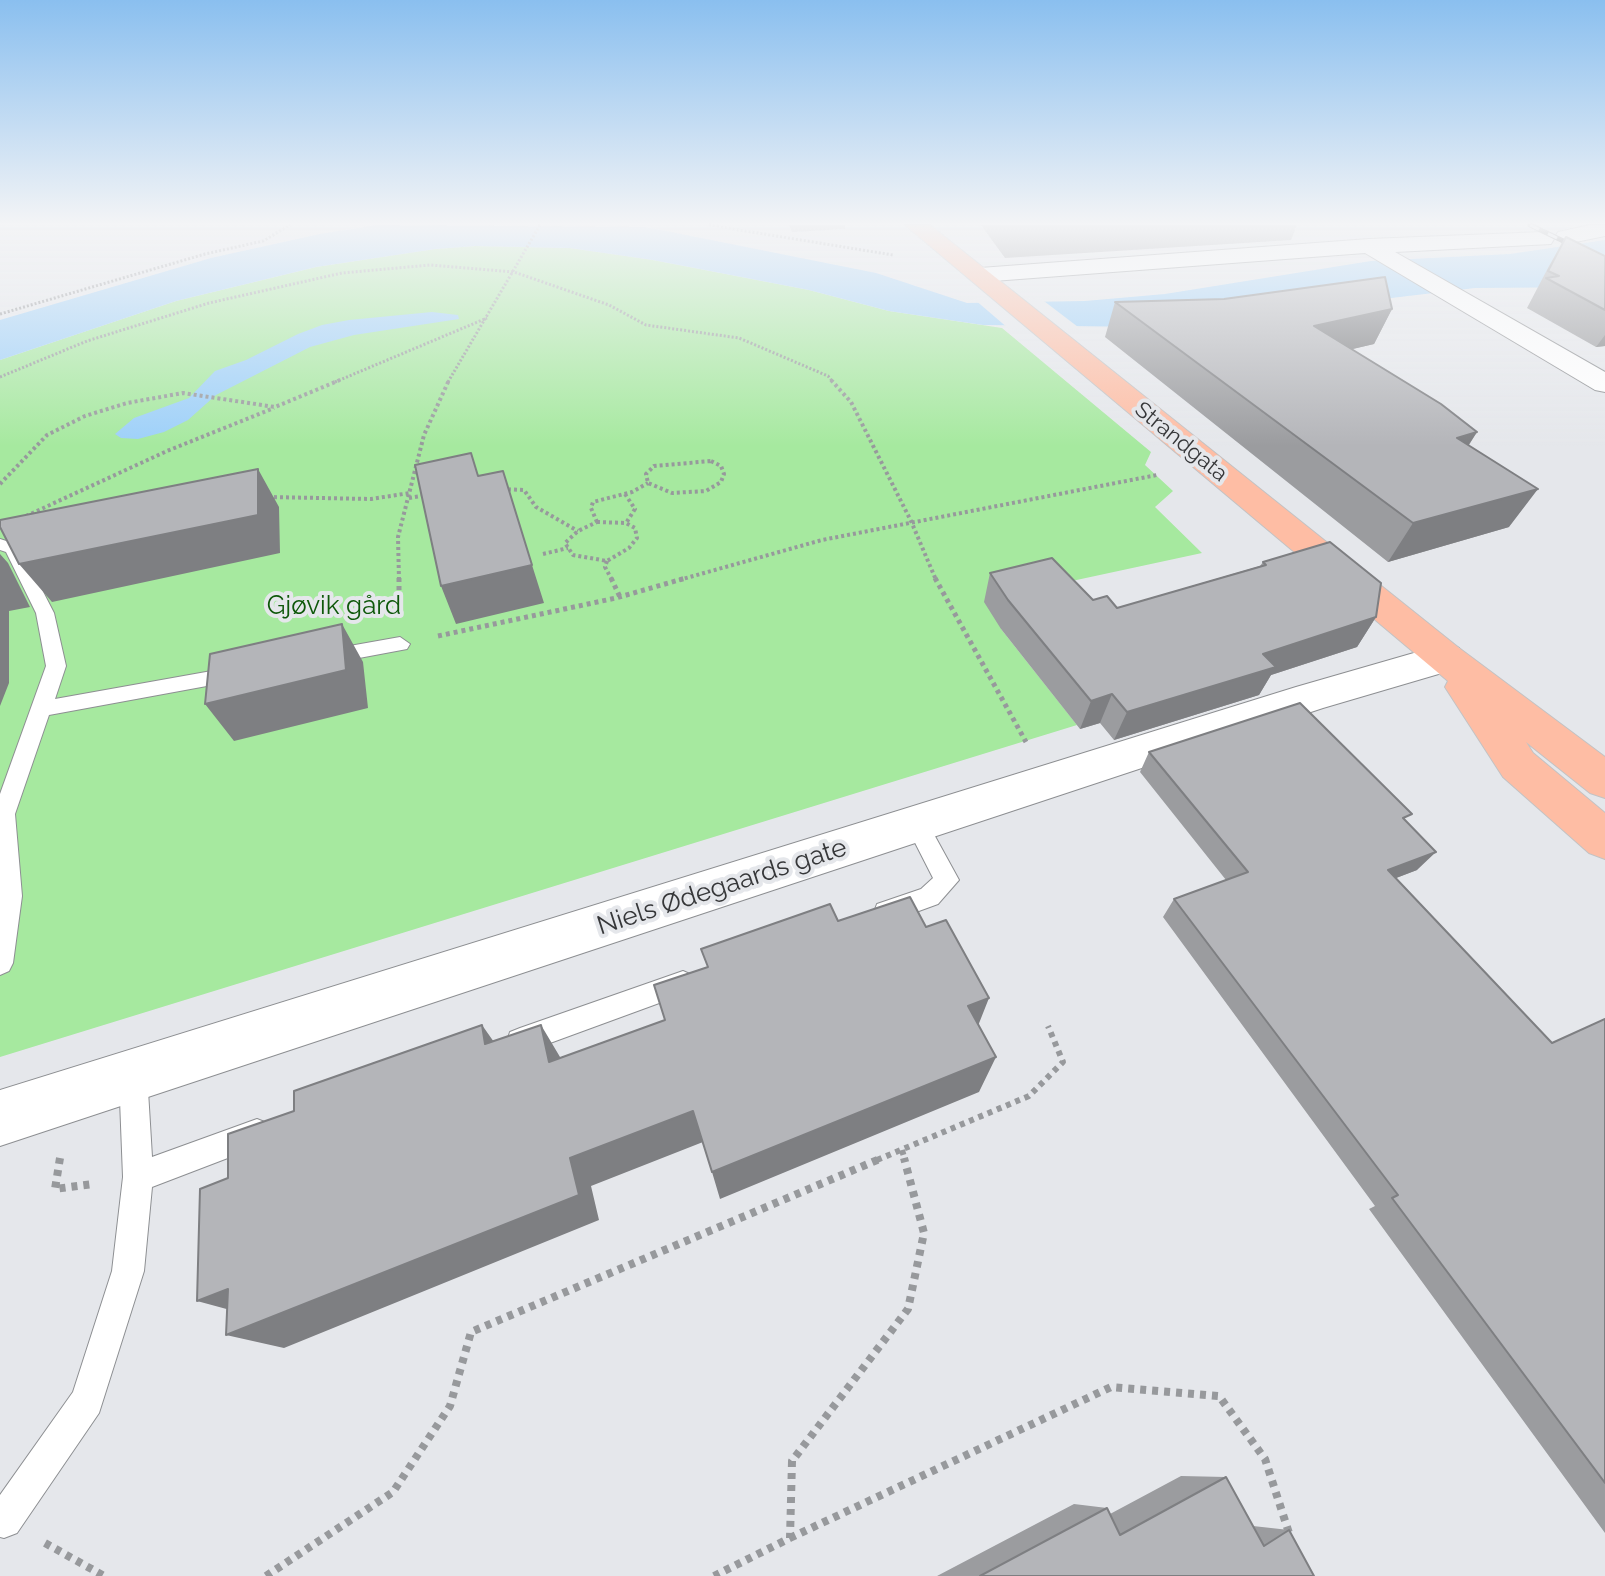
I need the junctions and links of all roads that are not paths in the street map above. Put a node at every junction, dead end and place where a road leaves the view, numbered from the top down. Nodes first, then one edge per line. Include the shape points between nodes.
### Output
1 (1008, 299) edge
2 (1462, 299) edge
3 (1605, 384) edge
4 (0, 544) edge
5 (400, 644) road end
6 (1445, 658) junction
7 (306, 661) edge
8 (259, 670) edge
9 (39, 709) junction
10 (1605, 781) edge
11 (2, 814) edge
12 (917, 825) junction
13 (1605, 840) edge
14 (5, 898) edge
15 (869, 918) edge
16 (0, 963) edge
17 (704, 976) edge
18 (495, 1049) edge
19 (133, 1074) junction
20 (0, 1118) edge
21 (285, 1123) edge
22 (138, 1177) junction
23 (4, 1520) road end

1 - 6 main road, Strandgata
2 - 3 street
4 - 9 lane via 13,549 45,613 56,666
5 - 7 lane
6 - 10 main road, Strandgata
6 - 12 street, Niels Ødegaards gate
6 - 13 main road, Strandgata via 1518,765
8 - 9 lane
9 - 11 lane
11 - 14 lane
12 - 15 lane via 947,880 929,897
12 - 19 street, Niels Ødegaards gate
14 - 16 lane
17 - 18 lane
19 - 20 street, Niels Ødegaards gate
19 - 22 lane
21 - 22 lane
22 - 23 lane via 128,1271 87,1401

